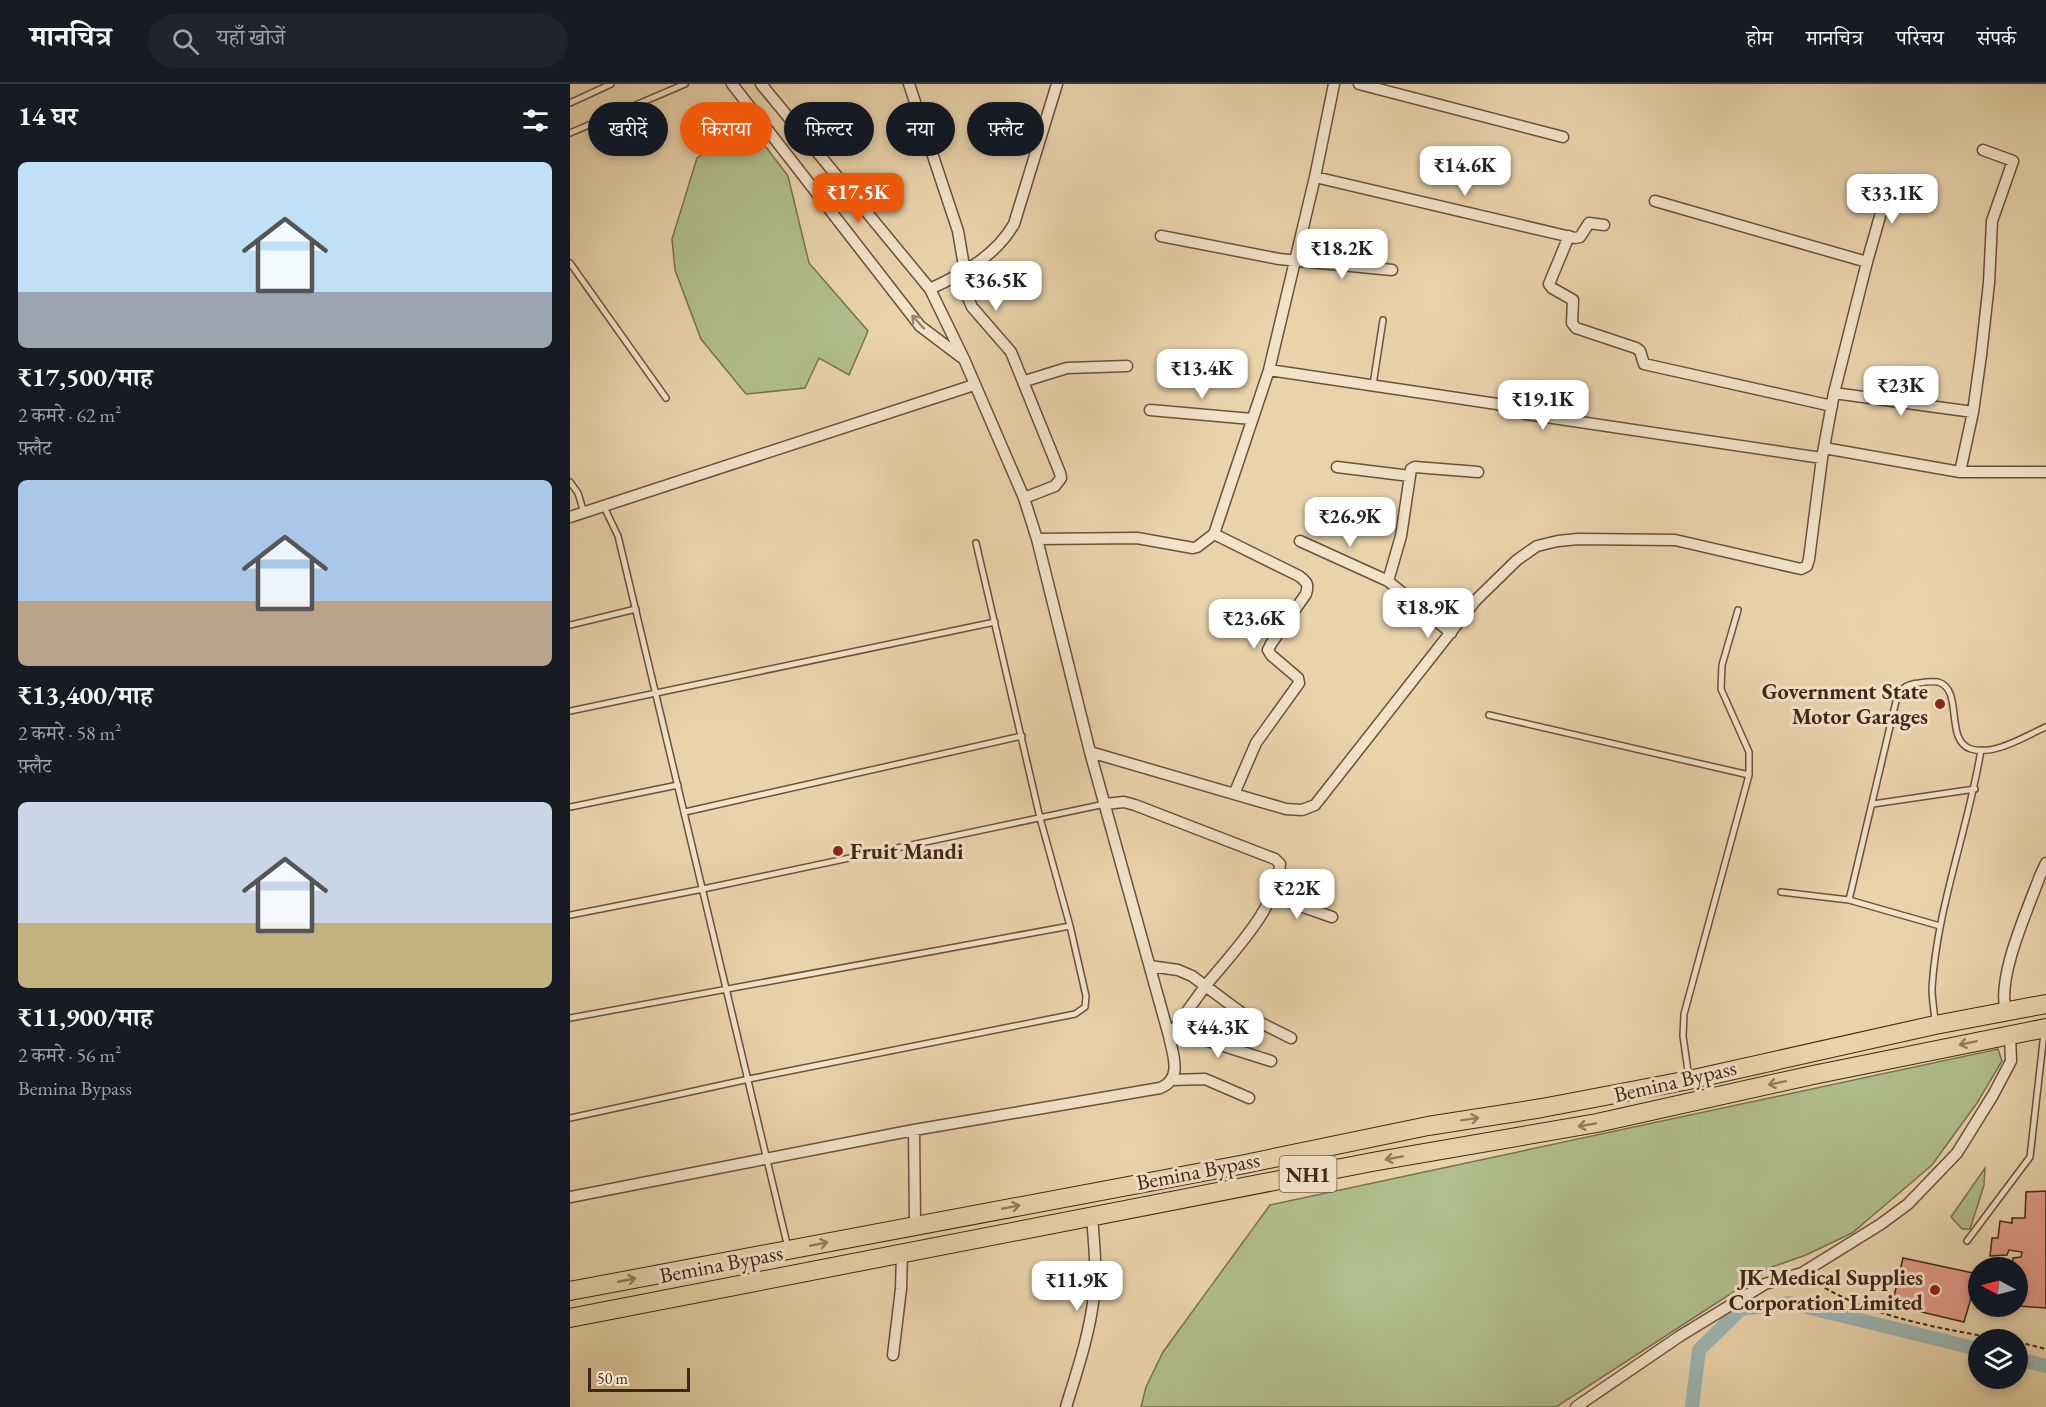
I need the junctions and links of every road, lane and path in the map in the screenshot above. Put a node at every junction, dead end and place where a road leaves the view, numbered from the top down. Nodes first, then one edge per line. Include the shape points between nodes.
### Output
1 (611, 84) edge
2 (685, 84) edge
3 (732, 84) edge
4 (761, 84) edge
5 (909, 84) edge
6 (1057, 84) edge
7 (1334, 84) edge
8 (1359, 84) edge
9 (570, 102) edge
10 (570, 133) edge
11 (1563, 137) dead end
12 (1983, 150) dead end
13 (1315, 177) junction
14 (1890, 181) dead end
15 (1655, 201) dead end
16 (1604, 225) dead end
17 (1161, 236) dead end
18 (1569, 236) junction
19 (1296, 261) junction
20 (1867, 262) junction
21 (570, 263) edge
22 (1392, 270) dead end
23 (965, 273) junction
24 (930, 289) junction
25 (1383, 320) dead end
26 (963, 359) junction
27 (1127, 366) dead end
28 (1269, 370) junction
29 (1024, 381) junction
30 (974, 385) junction
31 (1373, 385) junction
32 (1834, 393) junction
33 (666, 398) dead end
34 (1833, 406) junction
35 (1150, 410) dead end
36 (1973, 412) junction
37 (1252, 419) junction
38 (1823, 453) junction
39 (1337, 467) dead end
40 (1478, 472) dead end
41 (1960, 472) junction
42 (2046, 472) edge
43 (1410, 476) junction
44 (570, 482) edge
45 (1024, 498) junction
46 (604, 507) junction
47 (584, 513) junction
48 (570, 517) edge
49 (1214, 534) junction
50 (1037, 539) junction
51 (1300, 541) dead end
52 (976, 543) dead end
53 (1388, 581) junction
54 (636, 609) junction
55 (1738, 610) dead end
56 (995, 622) junction
57 (570, 625) edge
58 (1451, 633) junction
59 (656, 692) junction
60 (570, 711) edge
61 (1489, 715) dead end
62 (2046, 727) edge
63 (1022, 736) junction
64 (1981, 750) junction
65 (1090, 752) junction
66 (1749, 775) junction
67 (678, 785) junction
68 (1974, 789) junction
69 (1234, 794) junction
70 (1105, 804) junction
71 (1873, 804) junction
72 (570, 807) edge
73 (685, 812) junction
74 (1040, 818) junction
75 (2046, 863) edge
76 (704, 890) junction
77 (1781, 892) dead end
78 (1272, 896) junction
79 (1849, 900) junction
80 (570, 915) edge
81 (1332, 916) dead end
82 (1070, 926) junction
83 (1940, 926) junction
84 (1150, 966) junction
85 (1206, 986) junction
86 (728, 989) junction
87 (2046, 1004) edge
88 (2006, 1012) junction
89 (570, 1018) edge
90 (1935, 1025) junction
91 (2045, 1028) edge
92 (1171, 1033) junction
93 (2010, 1034) junction
94 (1291, 1038) dead end
95 (1271, 1061) dead end
96 (749, 1079) junction
97 (1172, 1080) junction
98 (1689, 1080) junction
99 (1249, 1098) dead end
100 (570, 1118) edge
101 (914, 1130) junction
102 (768, 1158) junction
103 (570, 1197) edge
104 (1092, 1216) junction
105 (915, 1225) junction
106 (1967, 1241) dead end
107 (789, 1250) junction
108 (902, 1254) junction
109 (1802, 1273) junction
110 (570, 1291) edge
111 (570, 1318) edge
112 (1968, 1333) edge
113 (2028, 1344) edge
114 (2046, 1349) edge
115 (893, 1355) dead end
116 (1066, 1407) edge
117 (1576, 1407) edge

1 - 9 lane
2 - 10 lane
26 -> 3 street via 920,326
4 - 24 street
5 - 23 street via 958,231
6 - 23 street via 1014,224 1000,243
7 - 13 street
8 - 11 street
12 - 36 street via 2013,161 1992,221 1989,283
13 - 18 street
13 - 19 street
14 - 20 street
15 - 20 street
16 - 18 street via 1589,223 1579,238
17 - 19 street
18 - 34 street via 1549,284 1573,300 1572,323 1576,328 1636,348 1644,364
19 - 22 street
19 - 28 street
20 - 32 street
21 - 33 lane
23 - 24 street
23 - 29 street via 965,291 972,307 1006,344
24 - 26 street
25 - 31 lane
26 - 30 street
27 - 29 street via 1067,368
28 - 31 street
28 - 37 street
29 - 45 street via 1061,478 1055,486
30 - 45 street
30 - 46 street
31 - 38 street via 1497,404 1526,414
32 - 34 street
32 - 36 street
34 - 38 street
35 - 37 street
36 - 41 street
37 - 49 street
38 - 41 street
38 - 58 street via 1809,559 1804,568 1675,540 1558,541 1537,546 1517,560 1476,600
39 - 43 street
40 - 43 street via 1415,467
41 - 42 street
43 - 53 street via 1401,536
44 - 47 lane
45 - 50 street
46 - 47 street
46 - 54 lane via 618,536
47 - 48 street
49 - 50 street via 1193,548 1137,538
49 - 69 street via 1299,576 1308,587 1268,650 1299,683 1256,743
50 - 65 street
51 - 53 street
52 - 56 lane
53 - 58 street
54 - 57 lane
54 - 59 lane
55 - 66 lane via 1722,665 1720,689 1749,752
56 - 59 lane
56 - 63 lane
58 - 69 street via 1315,805 1302,810 1286,809
59 - 60 lane
59 - 67 lane
61 - 66 lane
62 - 64 lane via 2003,746
63 - 73 lane
63 - 74 lane
64 - 68 lane
64 - 71 lane via 1962,743 1945,685 1937,682 1906,686 1897,697
65 - 69 street
65 - 70 street
66 - 98 lane via 1684,1014
67 - 72 lane
67 - 73 lane
68 - 71 lane
68 - 83 lane
70 - 74 lane
70 - 78 street via 1135,805 1275,859 1280,864
70 - 84 street
71 - 79 lane
73 - 76 lane
74 - 76 lane
74 - 82 lane
75 - 88 street via 2007,967 2003,1002
76 - 80 lane
76 - 86 lane
77 - 79 lane
78 - 81 street
78 - 85 street via 1241,944
79 - 83 lane
82 - 86 lane
82 - 96 lane via 1086,996 1085,1007 1075,1014
83 - 90 lane via 1932,990
84 - 85 street via 1178,970
84 - 92 street
85 - 92 street
85 - 94 street via 1243,1014
86 - 89 lane
86 - 96 lane
87 - 88 highway, Bemina Bypass / NH1
88 - 90 highway, Bemina Bypass / NH1
90 - 98 highway, Bemina Bypass / NH1
91 - 93 highway, Bemina Bypass / NH1
91 - 106 lane via 2031,1157
92 - 95 street
92 - 97 street via 1175,1071
93 -> 104 highway, Bemina Bypass / NH1 via 1597,1123
93 - 109 street via 2011,1061 1957,1153 1908,1204
96 - 100 lane
96 - 102 lane
97 - 99 street via 1205,1079
97 - 101 street via 1160,1088
105 -> 98 highway, Bemina Bypass / NH1
101 - 102 street
101 - 105 street
102 - 103 street
102 - 107 lane
104 - 108 highway, Bemina Bypass / NH1
104 - 116 street via 1094,1295
107 -> 105 highway, Bemina Bypass / NH1
110 -> 107 highway, Bemina Bypass / NH1
108 - 111 highway, Bemina Bypass / NH1
108 - 115 street
109 - 112 path via 1834,1295 1867,1308
109 - 117 street via 1765,1284
113 - 114 path

